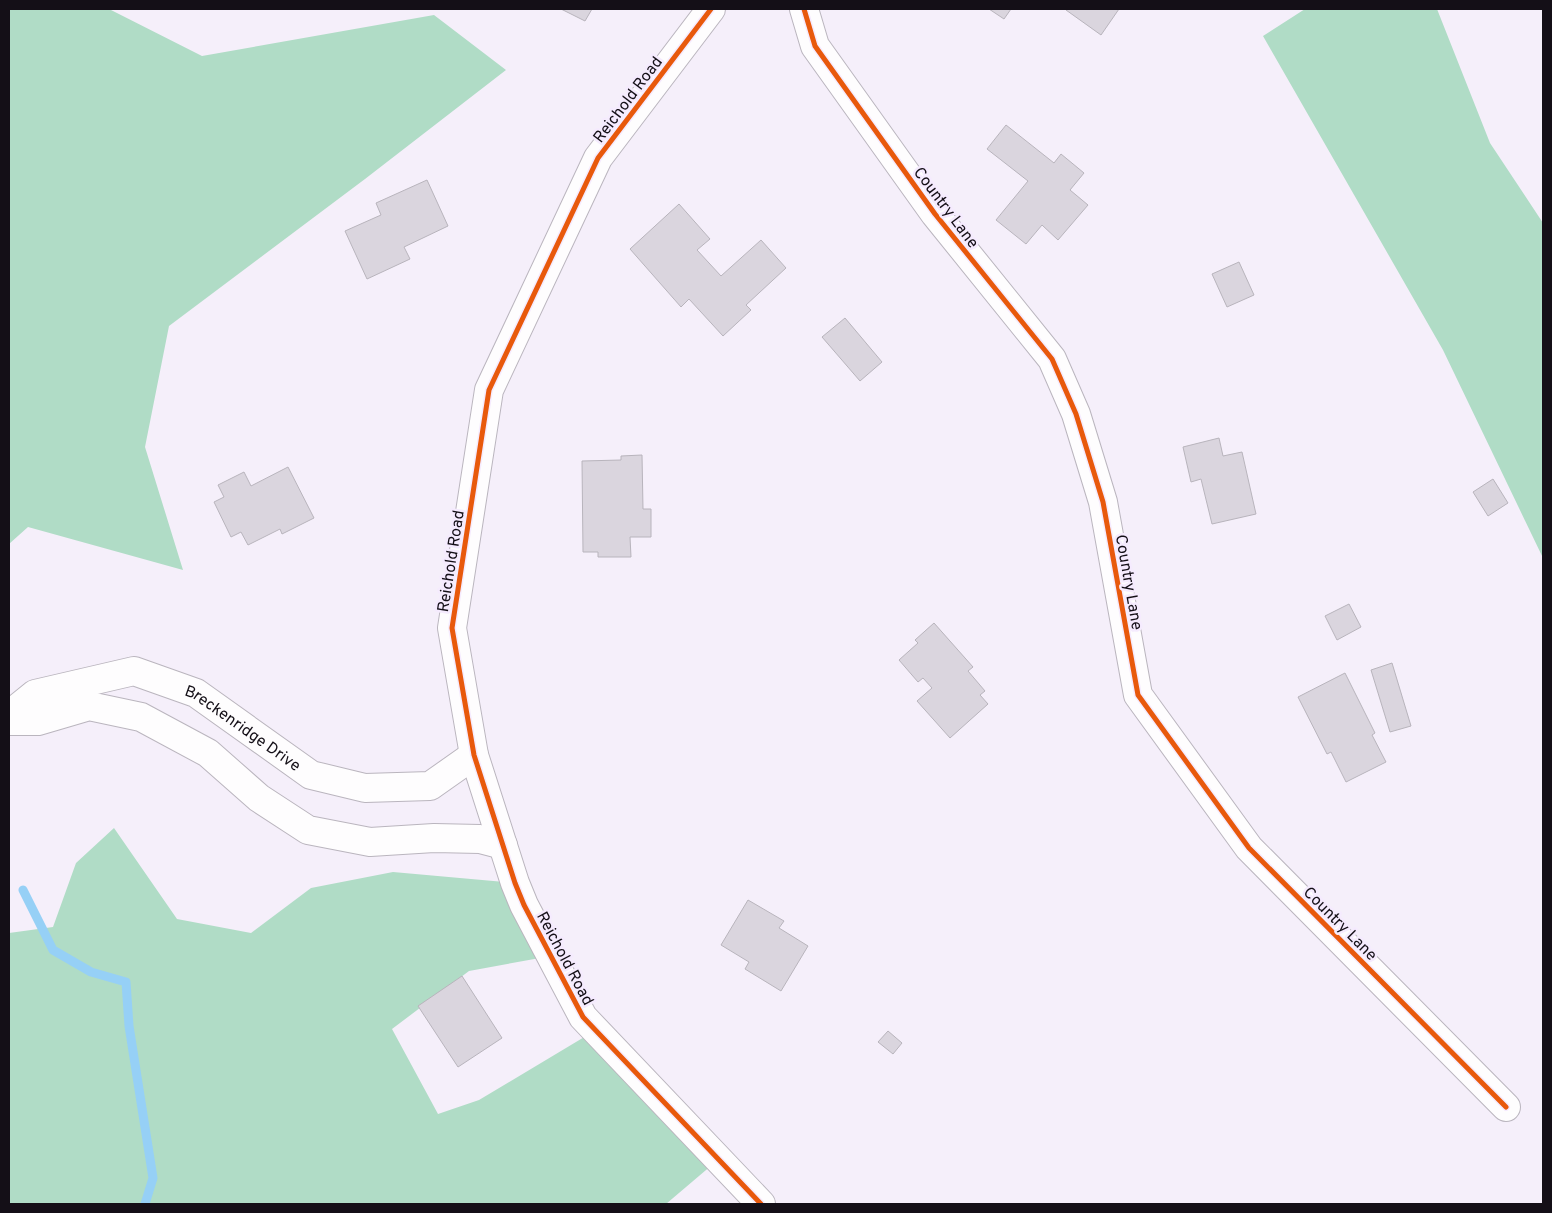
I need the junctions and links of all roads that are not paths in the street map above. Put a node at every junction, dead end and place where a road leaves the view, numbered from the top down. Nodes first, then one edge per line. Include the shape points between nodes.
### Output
1 (711, 9) edge
2 (804, 9) edge
3 (9, 715) edge
4 (9, 721) edge
5 (474, 755) junction
6 (503, 845) junction
7 (1506, 1108) dead end
8 (761, 1204) edge

1 - 5 street, Reichold Road via 598,158 489,390 452,628
2 - 7 street, Country Lane via 815,46 935,214 1052,359 1076,414 1103,502 1138,695 1249,848
3 - 5 street, Breckenridge Drive via 35,694 134,672 196,693 311,775 365,788 430,786
4 - 6 street via 38,721 89,706 141,717 208,753 259,798 308,830 370,842 480,839
5 - 6 street, Reichold Road
6 - 8 street, Reichold Road via 524,905 583,1017

